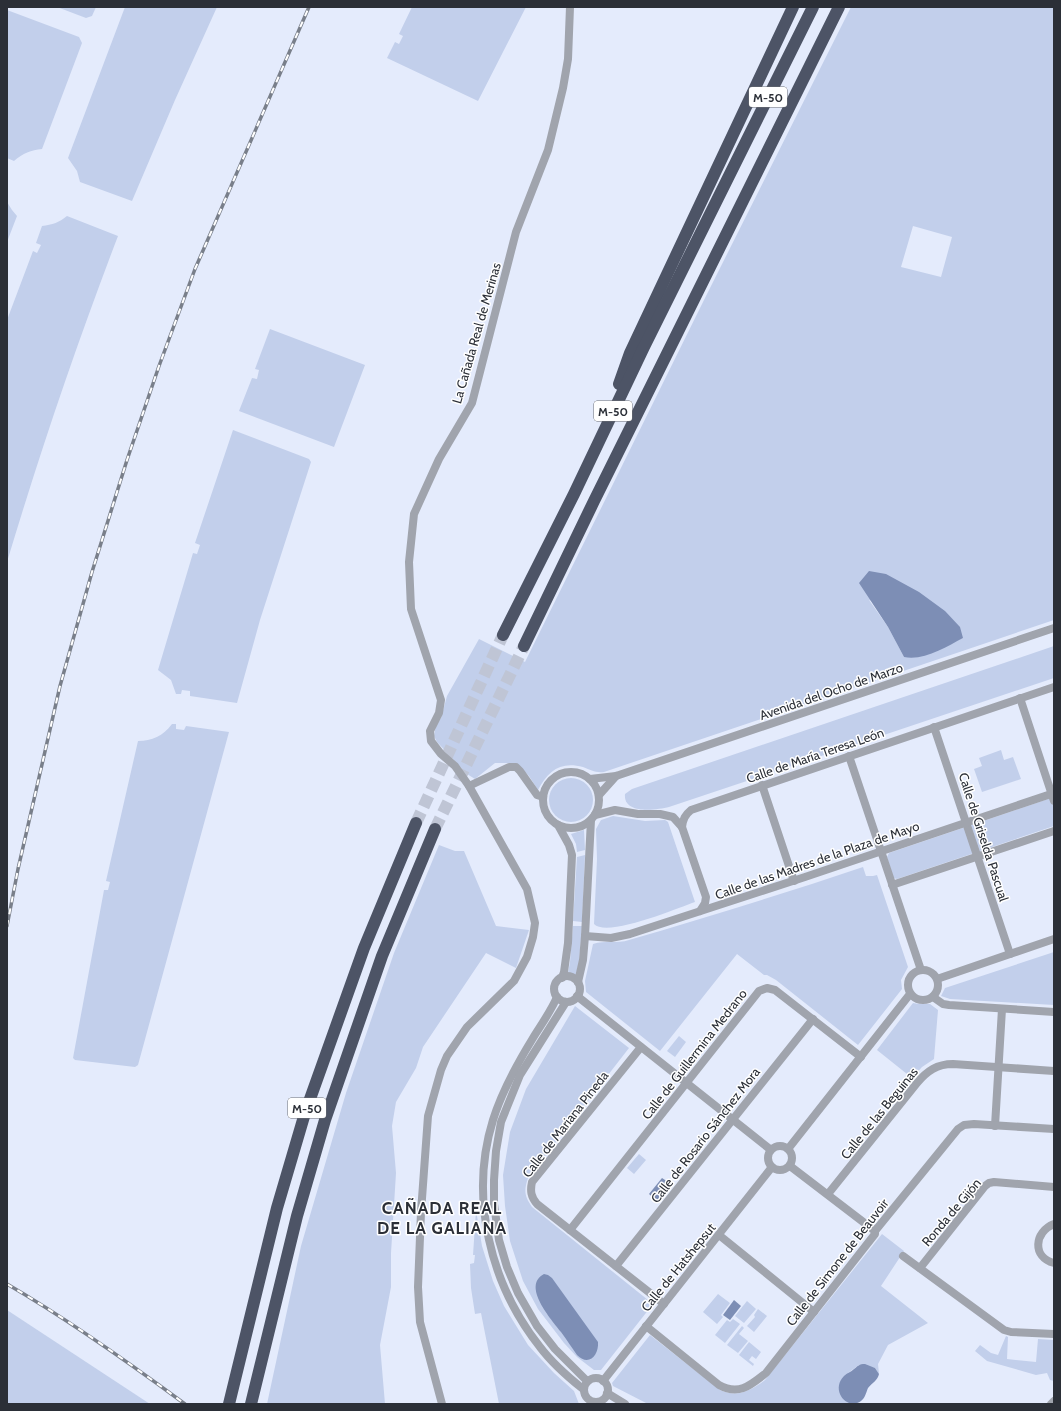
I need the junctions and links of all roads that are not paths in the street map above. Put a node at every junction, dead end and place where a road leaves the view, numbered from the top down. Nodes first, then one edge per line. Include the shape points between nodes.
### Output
1 (570, 7) edge
2 (793, 7) edge
3 (813, 7) edge
4 (839, 7) edge
5 (602, 436) junction
6 (1054, 628) edge
7 (503, 635) tunnel mouth
8 (524, 646) tunnel mouth
9 (1054, 687) edge
10 (1020, 698) junction
11 (934, 727) junction
12 (849, 756) junction
13 (616, 776) junction
14 (590, 779) junction
15 (469, 786) junction
16 (762, 786) junction
17 (599, 795) junction
18 (1053, 796) edge
19 (543, 797) junction
20 (593, 818) junction
21 (416, 823) tunnel mouth
22 (967, 823) junction
23 (558, 825) junction
24 (682, 827) junction
25 (436, 829) tunnel mouth
26 (1054, 831) edge
27 (881, 851) junction
28 (978, 857) junction
29 (794, 881) junction
30 (892, 885) junction
31 (706, 897) junction
32 (718, 906) junction
33 (700, 911) junction
34 (586, 936) junction
35 (1054, 939) edge
36 (1010, 954) junction
37 (921, 970) junction
38 (562, 978) junction
39 (937, 979) junction
40 (578, 982) junction
41 (910, 994) junction
42 (578, 996) junction
43 (557, 997) junction
44 (933, 997) junction
45 (566, 1002) junction
46 (1002, 1009) junction
47 (1054, 1012) edge
48 (813, 1019) junction
49 (641, 1047) junction
50 (861, 1057) junction
51 (998, 1067) junction
52 (1054, 1071) edge
53 (687, 1083) junction
54 (733, 1120) junction
55 (994, 1126) junction
56 (1054, 1129) edge
57 (788, 1149) junction
58 (771, 1150) junction
59 (790, 1166) junction
60 (772, 1167) junction
61 (1054, 1187) edge
62 (828, 1194) junction
63 (1054, 1224) edge
64 (570, 1230) junction
65 (875, 1231) junction
66 (719, 1236) junction
67 (903, 1256) dead end
68 (1054, 1263) edge
69 (616, 1266) junction
70 (920, 1268) junction
71 (664, 1304) junction
72 (814, 1312) junction
73 (646, 1326) junction
74 (1054, 1334) edge
75 (588, 1381) junction
76 (603, 1381) junction
77 (583, 1389) junction
78 (607, 1394) junction
79 (1054, 1401) edge
80 (603, 1403) edge
81 (229, 1404) edge
82 (251, 1404) edge
83 (442, 1404) edge
84 (625, 1404) edge
85 (1051, 1404) edge

1 - 15 street, La Cañada Real de Merinas via 568,59 548,150 516,232 472,403 439,459 414,514 410,562 411,609 441,700 439,713 430,731 431,741
2 - 5 highway via 630,353
3 - 5 highway, M-50
4 - 8 highway, M-50
5 - 7 highway, M-50
6 - 13 street, Avenida del Ocho de Marzo
9 - 10 street, Calle de María Teresa León
10 - 11 street, Calle de María Teresa León
10 - 18 street
11 - 12 street, Calle de María Teresa León
11 - 22 street, Calle de Griselda Pascual
12 - 16 street, Calle de María Teresa León
12 - 27 street
13 - 14 street, Avenida del Ocho de Marzo
13 - 17 street, Avenida del Ocho de Marzo
14 - 17 street via 597,787
14 - 19 street via 575,772 562,773 548,785
15 - 19 street via 509,767 516,767 537,795
15 - 83 street, La Cañada Real de Merinas via 527,889 535,923 528,957 514,981 467,1027 447,1056 428,1116 421,1212 420,1322
16 - 24 street, Calle de María Teresa León via 691,810 686,813
16 - 29 street
17 - 20 street via 599,804
18 - 22 street, Calle de las Madres de la Plaza de Mayo
19 - 23 street via 546,813
20 - 23 street via 575,828
20 - 24 street via 615,810 669,815
20 - 34 street
21 - 81 highway, M-50 via 364,948 305,1114 276,1208
22 - 27 street, Calle de las Madres de la Plaza de Mayo
22 - 28 street, Calle de Griselda Pascual
23 - 38 street via 572,855 568,943
24 - 31 street
25 - 82 highway, M-50 via 382,956 325,1120 297,1216
26 - 28 street
27 - 29 street, Calle de las Madres de la Plaza de Mayo
27 - 30 street
28 - 30 street
28 - 36 street, Calle de Griselda Pascual
29 - 32 street, Calle de las Madres de la Plaza de Mayo
30 - 37 street
31 - 32 street
31 - 33 street
32 - 33 street, Calle de las Madres de la Plaza de Mayo
33 - 34 street, Calle de las Madres de la Plaza de Mayo via 621,937
34 - 40 street
35 - 36 street
36 - 39 street
37 - 39 street via 930,972
37 - 41 street via 913,974 908,981
38 - 40 street via 570,977
38 - 43 street via 555,986
39 - 44 street via 938,989
40 - 42 street
41 - 44 street via 924,1001
41 - 50 street
42 - 45 street
42 - 49 street
43 - 45 street
43 - 77 street via 513,1071 493,1119 486,1150 484,1204 489,1243 497,1271 518,1315 548,1356
44 - 46 street via 943,1004
45 - 75 street via 520,1075 501,1122 494,1180 494,1204 499,1240 518,1293 537,1326 555,1350
46 - 47 street
46 - 51 street
48 - 50 street, Calle de Guillermina Medrano
48 - 53 street, Calle de Guillermina Medrano via 775,990 771,988 758,991
48 - 54 street, Calle de Rosario Sánchez Mora
49 - 53 street
49 - 64 street, Calle de Mariana Pineda via 532,1182 532,1198
50 - 57 street
51 - 52 street, Calle de las Beguinas
51 - 55 street
51 - 62 street, Calle de las Beguinas via 948,1064 930,1070
53 - 54 street
53 - 64 street, Calle de Guillermina Medrano
54 - 58 street
54 - 69 street, Calle de Rosario Sánchez Mora
55 - 56 street, Calle de Simone de Beauvoir
55 - 65 street, Calle de Simone de Beauvoir via 964,1125 958,1129
57 - 58 street via 778,1146
57 - 59 street via 792,1155
58 - 60 street via 768,1161
59 - 60 street via 783,1170
59 - 62 street
60 - 66 street, Calle de Hatshepsut
61 - 70 street, Ronda de Gijón via 989,1183
62 - 65 street
63 - 68 street via 1043,1231 1038,1243 1042,1255
64 - 69 street, Calle de Mariana Pineda
65 - 72 street, Calle de Simone de Beauvoir
66 - 71 street, Calle de Hatshepsut
66 - 72 street
67 - 70 street
69 - 71 street, Calle de Mariana Pineda
70 - 74 street via 1004,1330
71 - 73 street, Calle de Hatshepsut
72 - 73 street, Calle de Simone de Beauvoir via 766,1372 741,1389 732,1390 719,1384
73 - 76 street, Calle de Hatshepsut
75 - 76 street via 596,1378
75 - 77 street
76 - 78 street
77 - 80 street via 590,1402
78 - 80 street
78 - 84 street
79 - 85 street

